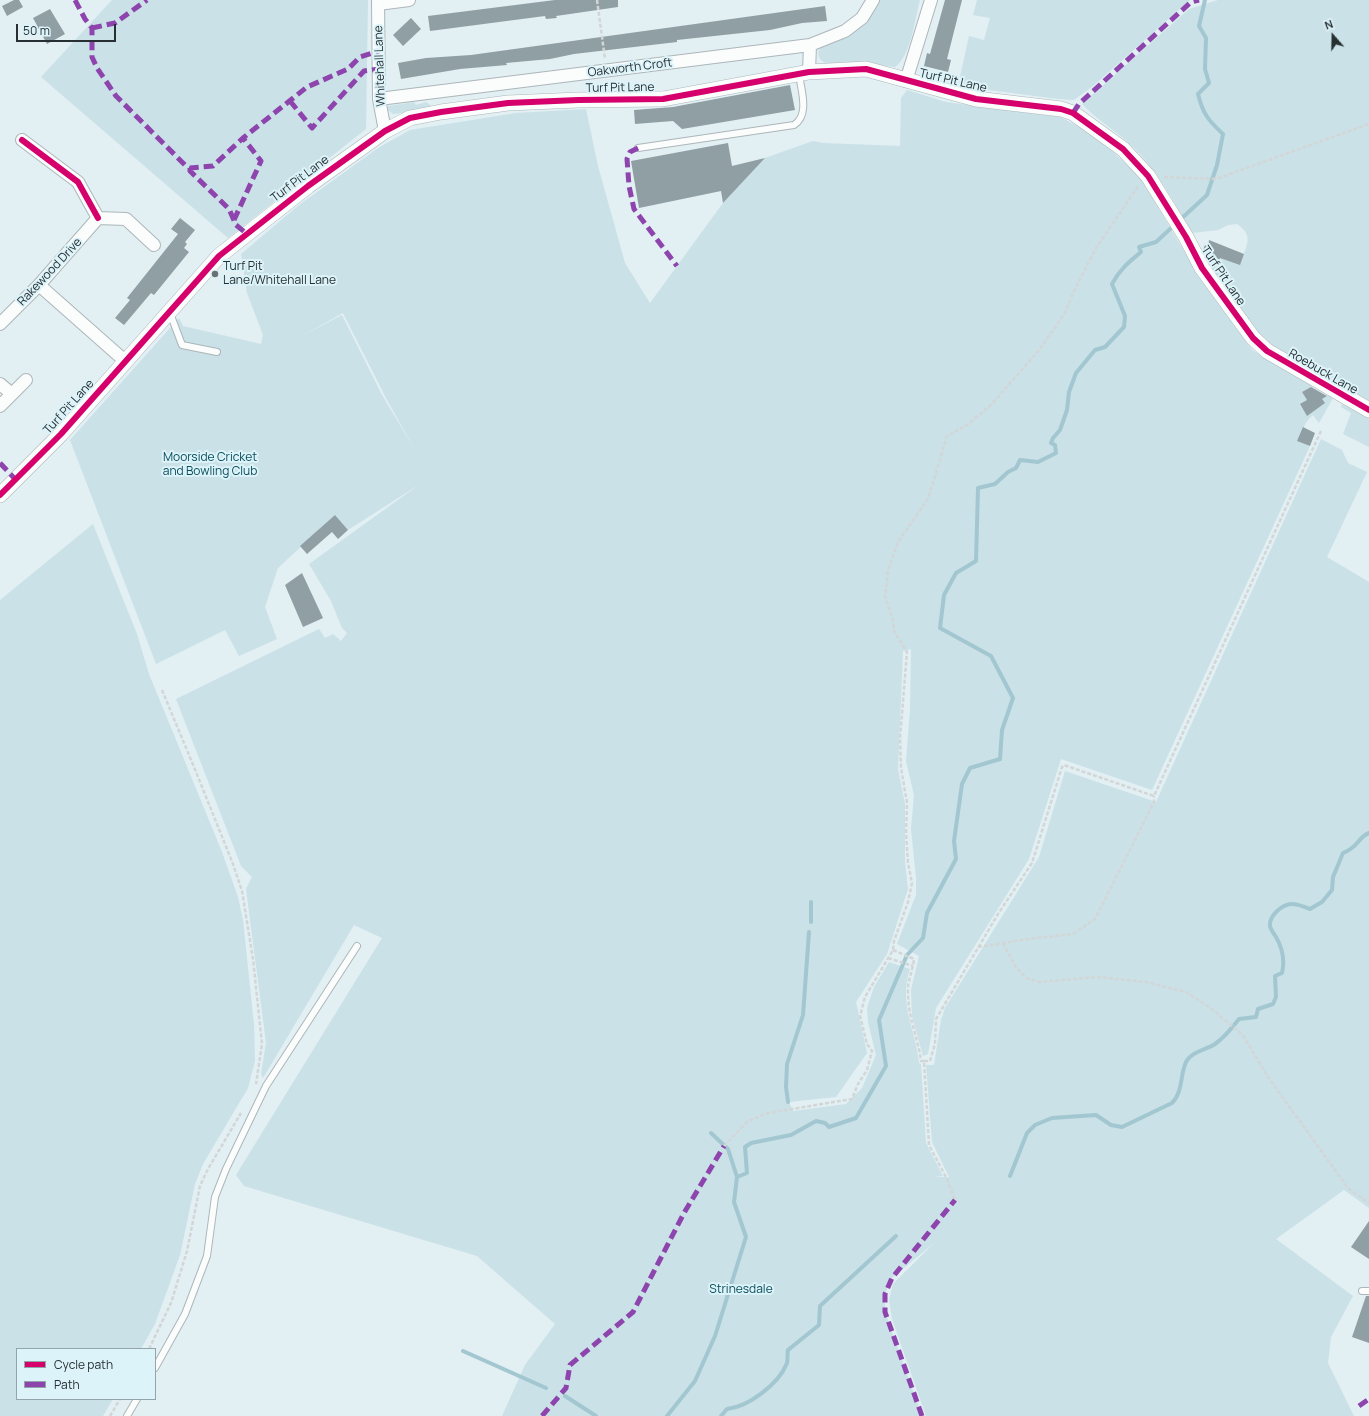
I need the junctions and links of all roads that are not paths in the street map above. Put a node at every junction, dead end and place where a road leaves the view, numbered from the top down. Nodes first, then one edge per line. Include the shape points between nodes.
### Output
1 (409, 0) edge
2 (873, 0) edge
3 (931, 0) edge
4 (378, 2) edge
5 (810, 45) junction
6 (804, 73) junction
7 (906, 81) junction
8 (379, 99) junction
9 (385, 131) junction
10 (22, 140) dead end
11 (638, 148) dead end
12 (98, 218) junction
13 (154, 245) dead end
14 (39, 285) junction
15 (170, 311) junction
16 (0, 324) edge
17 (1267, 351) joint
18 (217, 352) dead end
19 (125, 361) junction
20 (26, 380) dead end
21 (0, 384) edge
22 (12, 394) junction
23 (0, 406) edge
24 (1369, 410) edge
25 (0, 495) edge
26 (357, 946) dead end
27 (1362, 1291) dead end
28 (1369, 1291) edge
29 (156, 1366) edge
30 (136, 1400) edge
31 (127, 1416) edge

1 - 4 street
2 - 5 street, Oakworth Croft via 862,18 845,31
3 - 7 street
4 - 8 street, Whitehall Lane
5 - 6 street
5 - 8 street, Oakworth Croft
6 - 7 street, Turf Pit Lane via 866,69
6 - 9 street, Turf Pit Lane via 663,99 508,103 441,112 410,118
6 - 11 lane via 804,111 800,121 794,125
7 - 17 street, Turf Pit Lane via 976,99 1061,109 1073,114 1124,150 1151,180 1202,268 1253,338
8 - 9 street, Whitehall Lane
9 - 15 street, Turf Pit Lane via 308,186 219,256
10 - 12 street via 78,182
12 - 13 street via 126,219
12 - 14 street, Rakewood Drive
14 - 16 street, Rakewood Drive
14 - 19 street
15 - 18 lane via 182,345
15 - 19 street, Turf Pit Lane
17 - 24 street, Roebuck Lane
19 - 25 street, Turf Pit Lane via 41,455
20 - 22 street
21 - 22 street
22 - 23 street
26 - 29 lane via 266,1086 226,1169 215,1197 207,1256 185,1314
27 - 28 lane
30 - 31 lane

